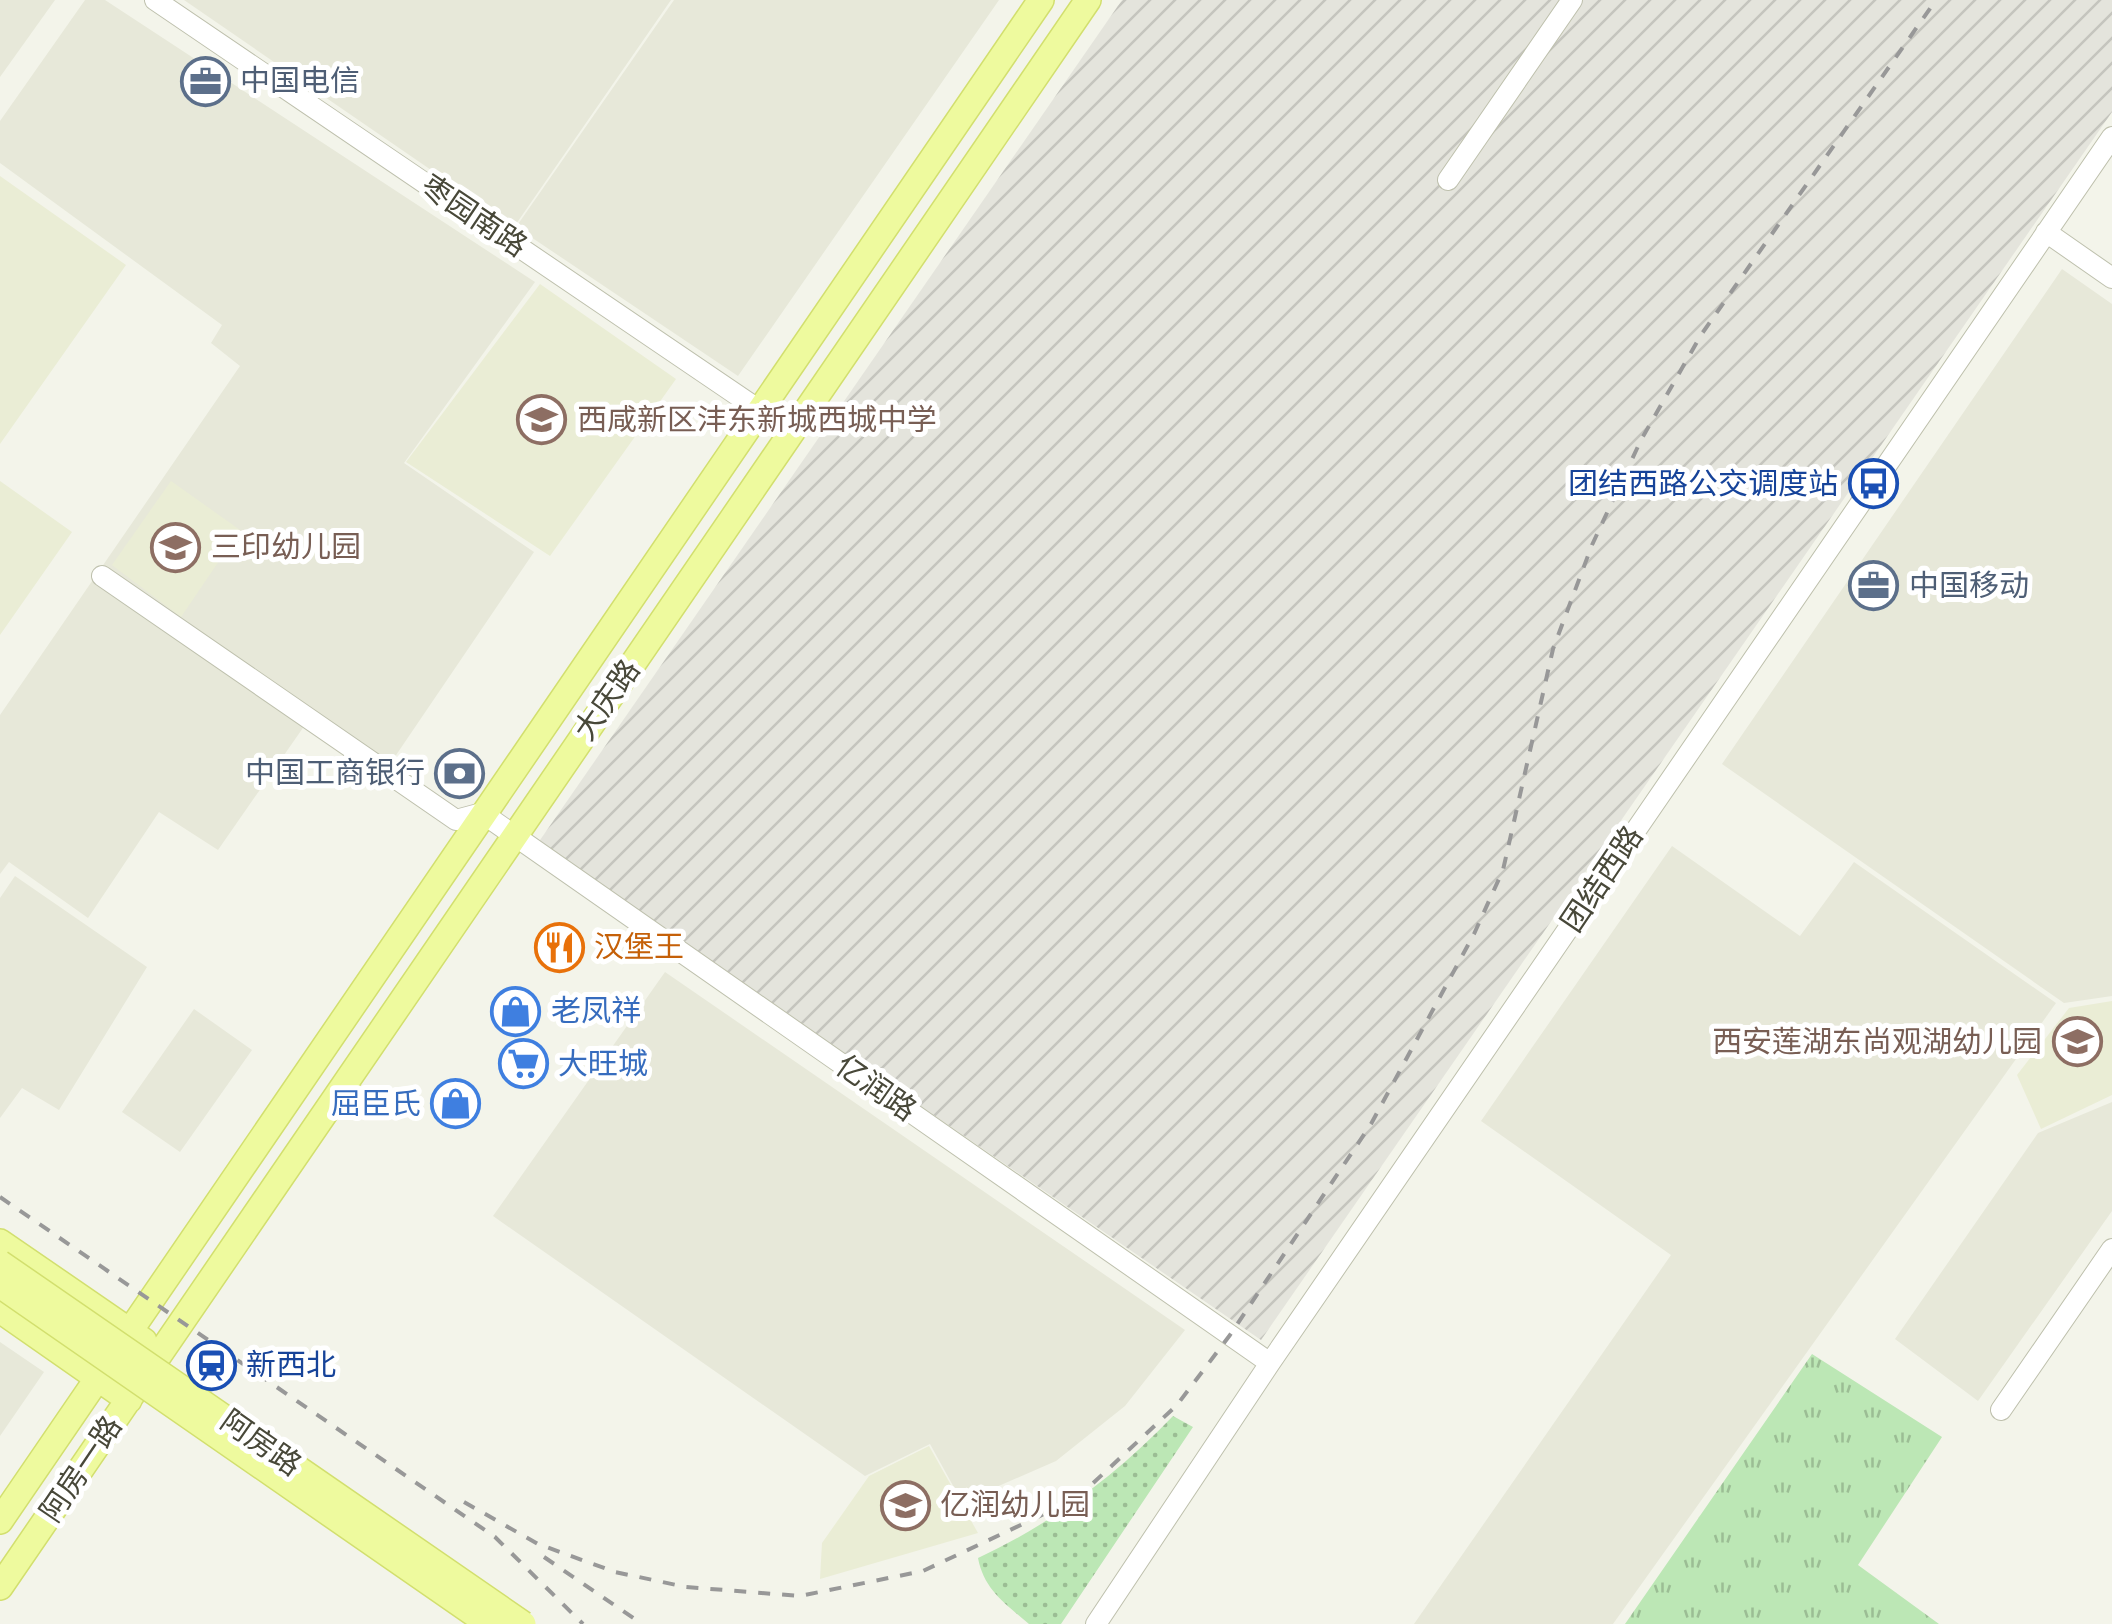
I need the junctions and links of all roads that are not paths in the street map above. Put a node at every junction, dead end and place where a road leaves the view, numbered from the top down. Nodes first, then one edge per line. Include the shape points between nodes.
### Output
1 (155, 0) edge
2 (1041, 0) edge
3 (1088, 0) edge
4 (1572, 0) edge
5 (2112, 136) edge
6 (1448, 180) dead end
7 (2046, 232) junction
8 (2112, 278) edge
9 (760, 411) junction
10 (793, 432) junction
11 (102, 576) dead end
12 (482, 813) junction
13 (514, 835) junction
14 (0, 1242) edge
15 (2112, 1249) edge
16 (0, 1262) edge
17 (0, 1285) edge
18 (0, 1310) edge
19 (131, 1332) junction
20 (161, 1352) junction
21 (1270, 1362) junction
22 (98, 1378) junction
23 (128, 1400) junction
24 (2001, 1410) dead end
25 (0, 1521) edge
26 (0, 1587) edge
27 (488, 1624) edge
28 (522, 1624) edge
29 (1096, 1624) edge

1 - 9 street, 枣园南路
2 - 9 main road, 大庆路
3 - 10 main road, 大庆路
4 - 6 street
5 - 7 street, 团结西路
7 - 8 street
7 - 21 street, 团结西路
9 - 10 street, 枣园南路
9 - 12 main road, 大庆路
10 - 13 main road, 大庆路
11 - 12 street via 456,820
12 - 13 street, 亿润路
12 - 19 main road, 大庆路
13 - 20 main road, 大庆路
13 - 21 street, 亿润路
14 - 19 main road
15 - 24 street
16 - 28 main road, 阿房路, bridge
17 - 27 main road, 阿房路, bridge
18 - 22 main road
19 - 20 main road
19 - 22 main road, 大庆路
20 - 23 main road, 大庆路
21 - 29 street, 团结西路
22 - 23 main road
22 - 25 main road, 阿房一路
23 - 26 main road, 阿房一路

